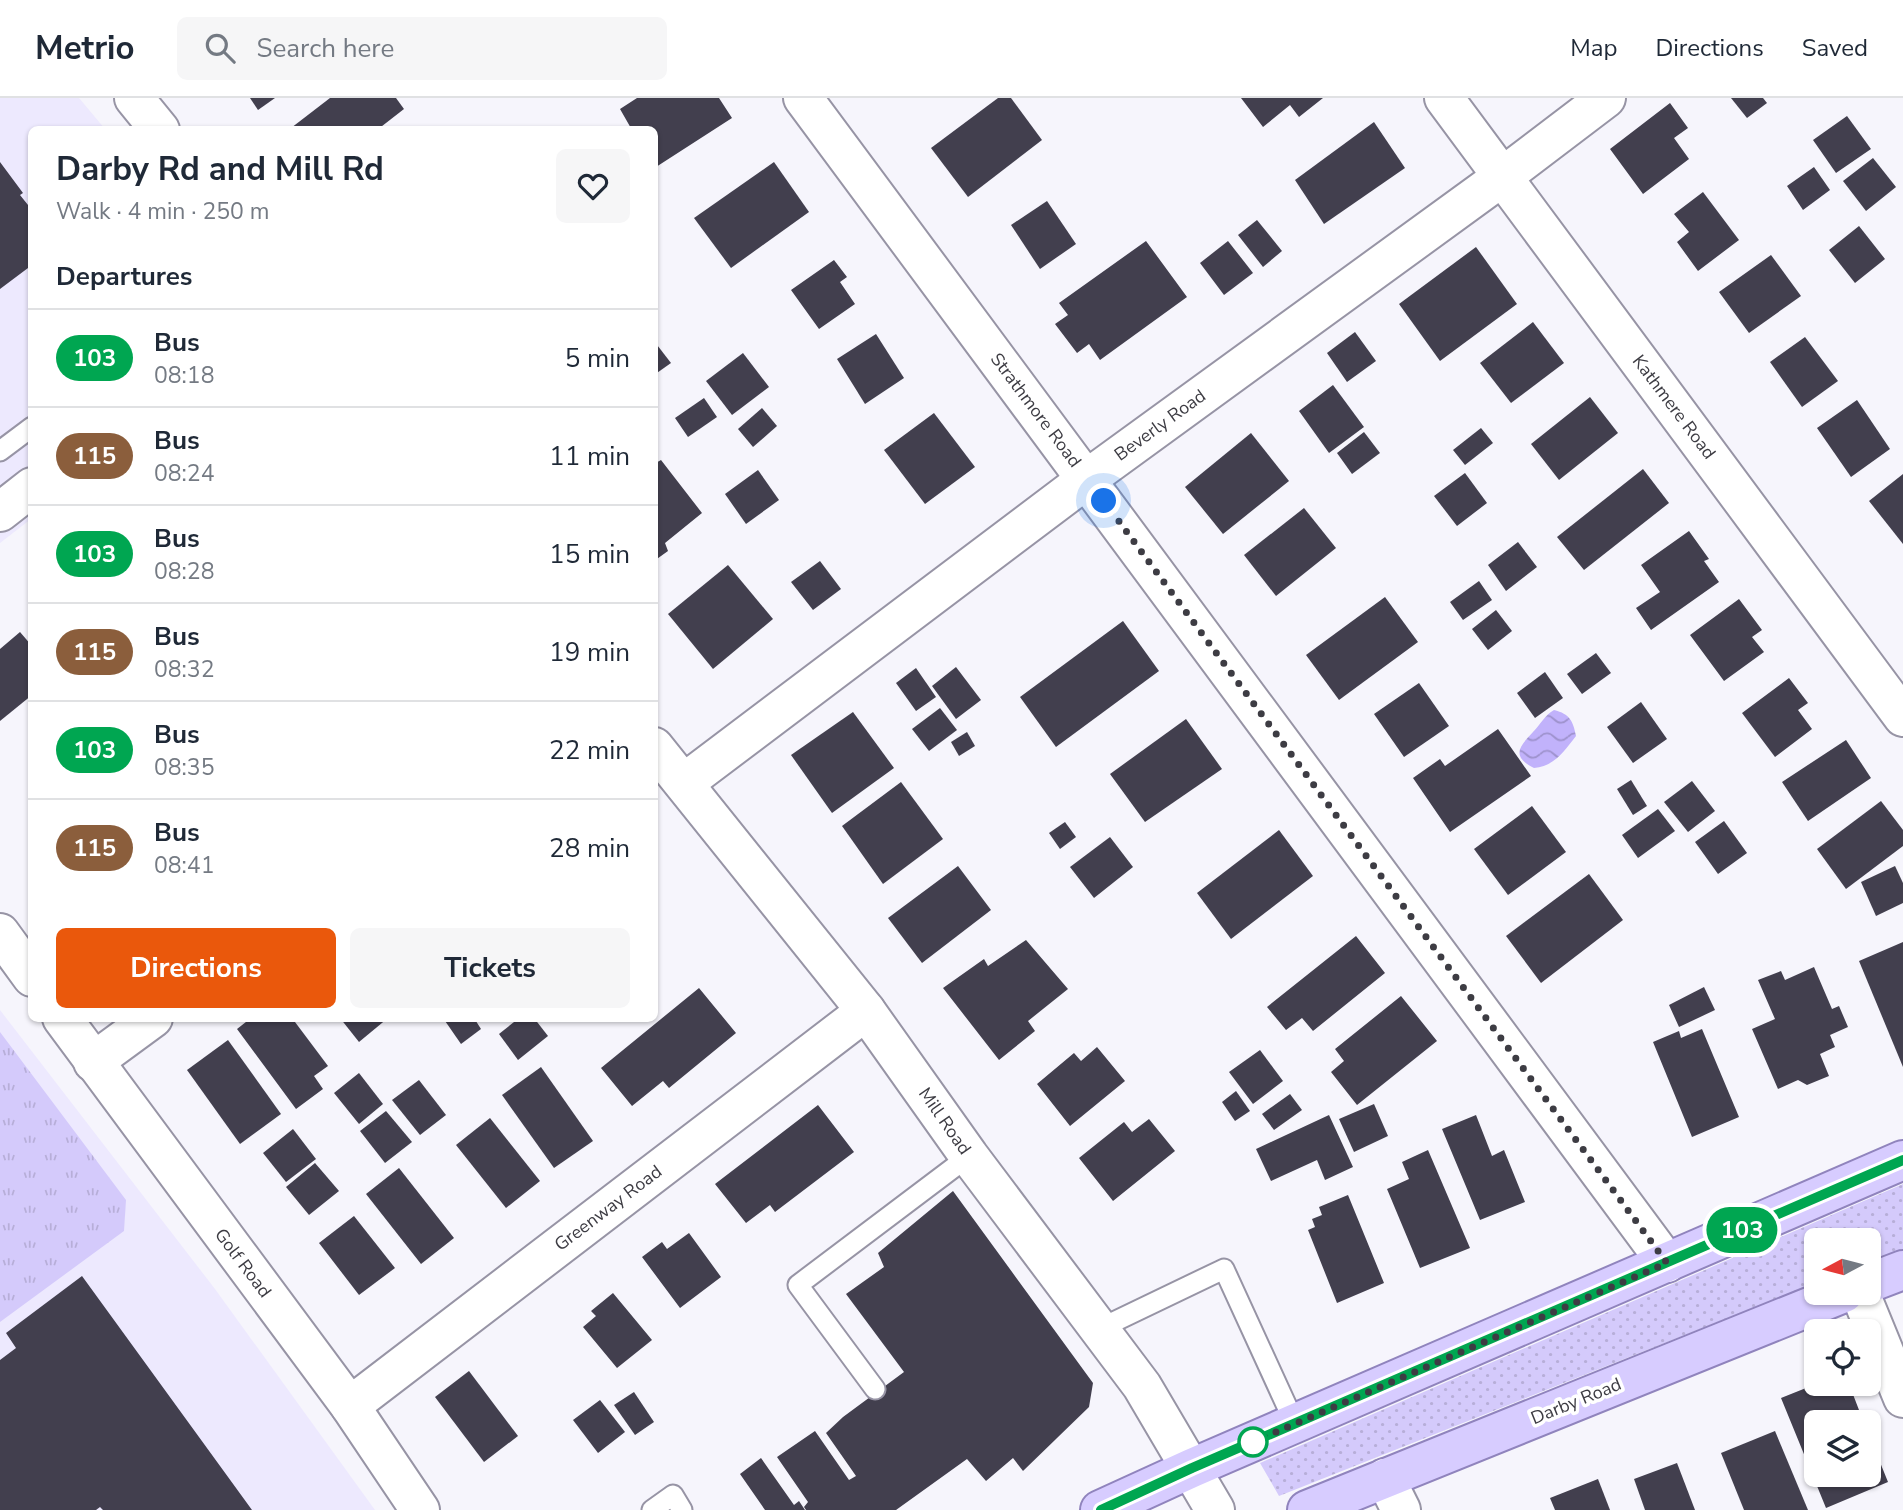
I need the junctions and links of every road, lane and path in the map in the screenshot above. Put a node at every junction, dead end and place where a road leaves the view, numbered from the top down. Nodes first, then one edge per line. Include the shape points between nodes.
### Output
1 (134, 98) edge
2 (803, 98) edge
3 (1444, 98) edge
4 (1606, 98) edge
5 (157, 126) edge
6 (1502, 177) junction
7 (28, 430) edge
8 (0, 452) edge
9 (1087, 479) junction
10 (28, 490) edge
11 (0, 512) edge
12 (1903, 717) edge
13 (658, 752) edge
14 (684, 783) junction
15 (0, 933) edge
16 (28, 972) edge
17 (866, 1010) junction
18 (65, 1022) edge
19 (148, 1022) edge
20 (93, 1062) junction
21 (969, 1156) junction
22 (1903, 1160) edge
23 (1667, 1263) junction
24 (1903, 1270) edge
25 (1881, 1278) edge
26 (1815, 1306) edge
27 (1865, 1306) edge
28 (1099, 1329) junction
29 (875, 1389) dead end
30 (1903, 1398) edge
31 (350, 1406) junction
32 (1295, 1424) junction
33 (1192, 1468) junction
34 (1393, 1494) edge
35 (420, 1510) edge
36 (652, 1510) edge
37 (682, 1510) edge
38 (1100, 1510) edge
39 (1215, 1510) edge
40 (1307, 1510) edge

1 - 5 street
2 - 9 street, Strathmore Road
3 - 6 street, Kathmere Road
4 - 6 street, Beverly Road
6 - 9 street, Beverly Road
6 - 12 street, Kathmere Road
7 - 8 lane
9 - 14 street, Beverly Road
9 - 23 street, Strathmore Road
10 - 11 street
13 - 14 street, Mill Road
14 - 17 street, Mill Road
15 - 16 street
17 - 21 street, Mill Road
17 - 31 street, Greenway Road
18 - 20 street, Golf Road
19 - 20 street
20 - 31 street, Golf Road
21 - 28 street, Mill Road
21 - 29 lane via 798,1285
22 - 23 main road
23 - 32 main road
24 - 25 main road
26 - 34 main road, Darby Road
27 - 30 street
28 - 32 lane via 1224,1269
28 - 33 street, Mill Road via 1142,1385
31 - 35 street, Golf Road
32 - 33 main road
33 - 38 main road
33 - 39 street, Mill Road
34 - 40 main road, Darby Road
36 - 37 lane via 673,1494

